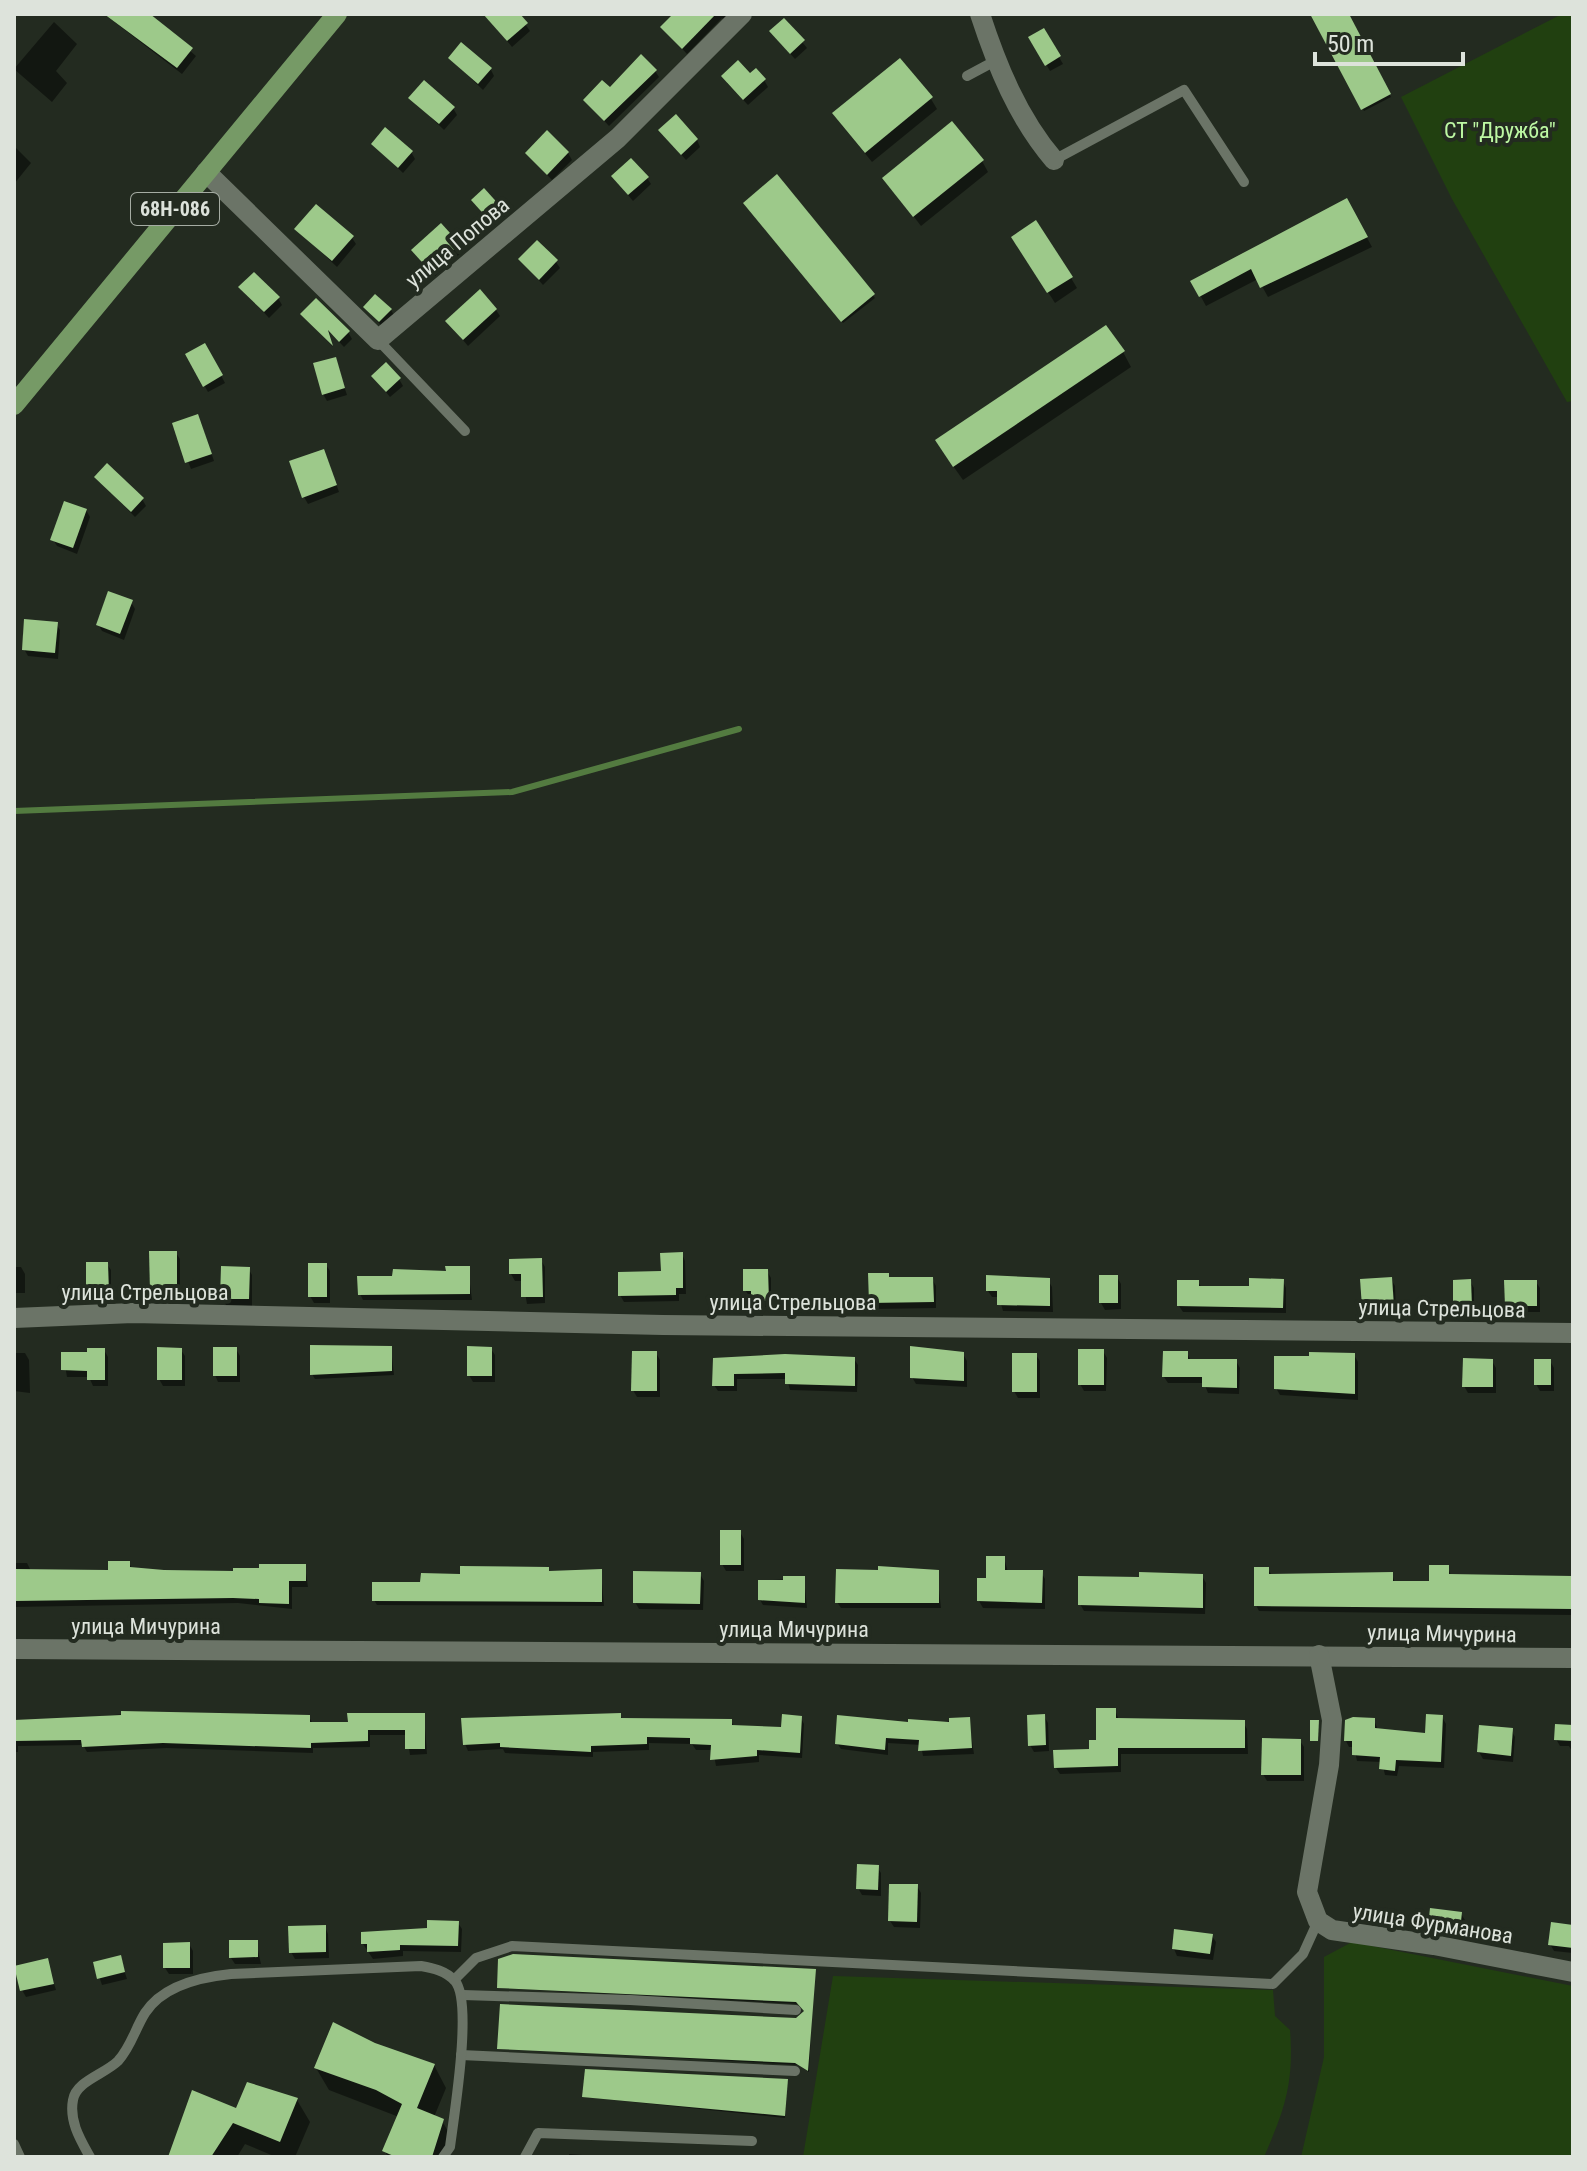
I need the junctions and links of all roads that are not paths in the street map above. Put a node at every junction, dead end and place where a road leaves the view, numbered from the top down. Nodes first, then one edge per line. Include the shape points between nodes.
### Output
1 (337, 14) edge
2 (742, 14) edge
3 (980, 14) edge
4 (995, 61) junction
5 (967, 76) dead end
6 (1054, 160) joint
7 (206, 172) junction
8 (1244, 182) dead end
9 (378, 340) junction
10 (14, 405) edge
11 (465, 431) dead end
12 (14, 1318) edge
13 (1573, 1333) edge
14 (14, 1649) edge
15 (1319, 1655) junction
16 (1573, 1658) edge
17 (1318, 1921) junction
18 (1573, 1972) edge
19 (454, 1980) junction
20 (463, 1995) junction
21 (796, 2010) dead end
22 (461, 2055) junction
23 (795, 2071) dead end
24 (752, 2141) dead end
25 (14, 2144) edge
26 (20, 2157) edge
27 (90, 2157) edge
28 (443, 2157) edge
29 (525, 2157) edge

1 - 7 main road, 68Н-086
2 - 9 street, улица Попова via 618,138
3 - 4 street
4 - 5 lane
4 - 6 street via 1034,137
6 - 8 lane via 1184,90
7 - 9 street
7 - 10 main road, 68Н-086
9 - 11 lane
12 - 13 street, улица Стрельцова via 133,1313 663,1325
14 - 15 street, улица Мичурина
15 - 16 street, улица Мичурина
15 - 17 street via 1332,1720 1307,1892
17 - 18 street, улица Фурманова via 1332,1930
17 - 19 lane via 1303,1954 1273,1984 512,1946 476,1958
19 - 20 lane
19 - 27 lane via 421,1966 231,1974 203,1977 170,1990 147,2010 117,2061 73,2096 72,2117
20 - 21 lane
20 - 22 lane
22 - 23 lane
22 - 28 lane via 450,2147
24 - 29 lane via 538,2133
25 - 26 lane

